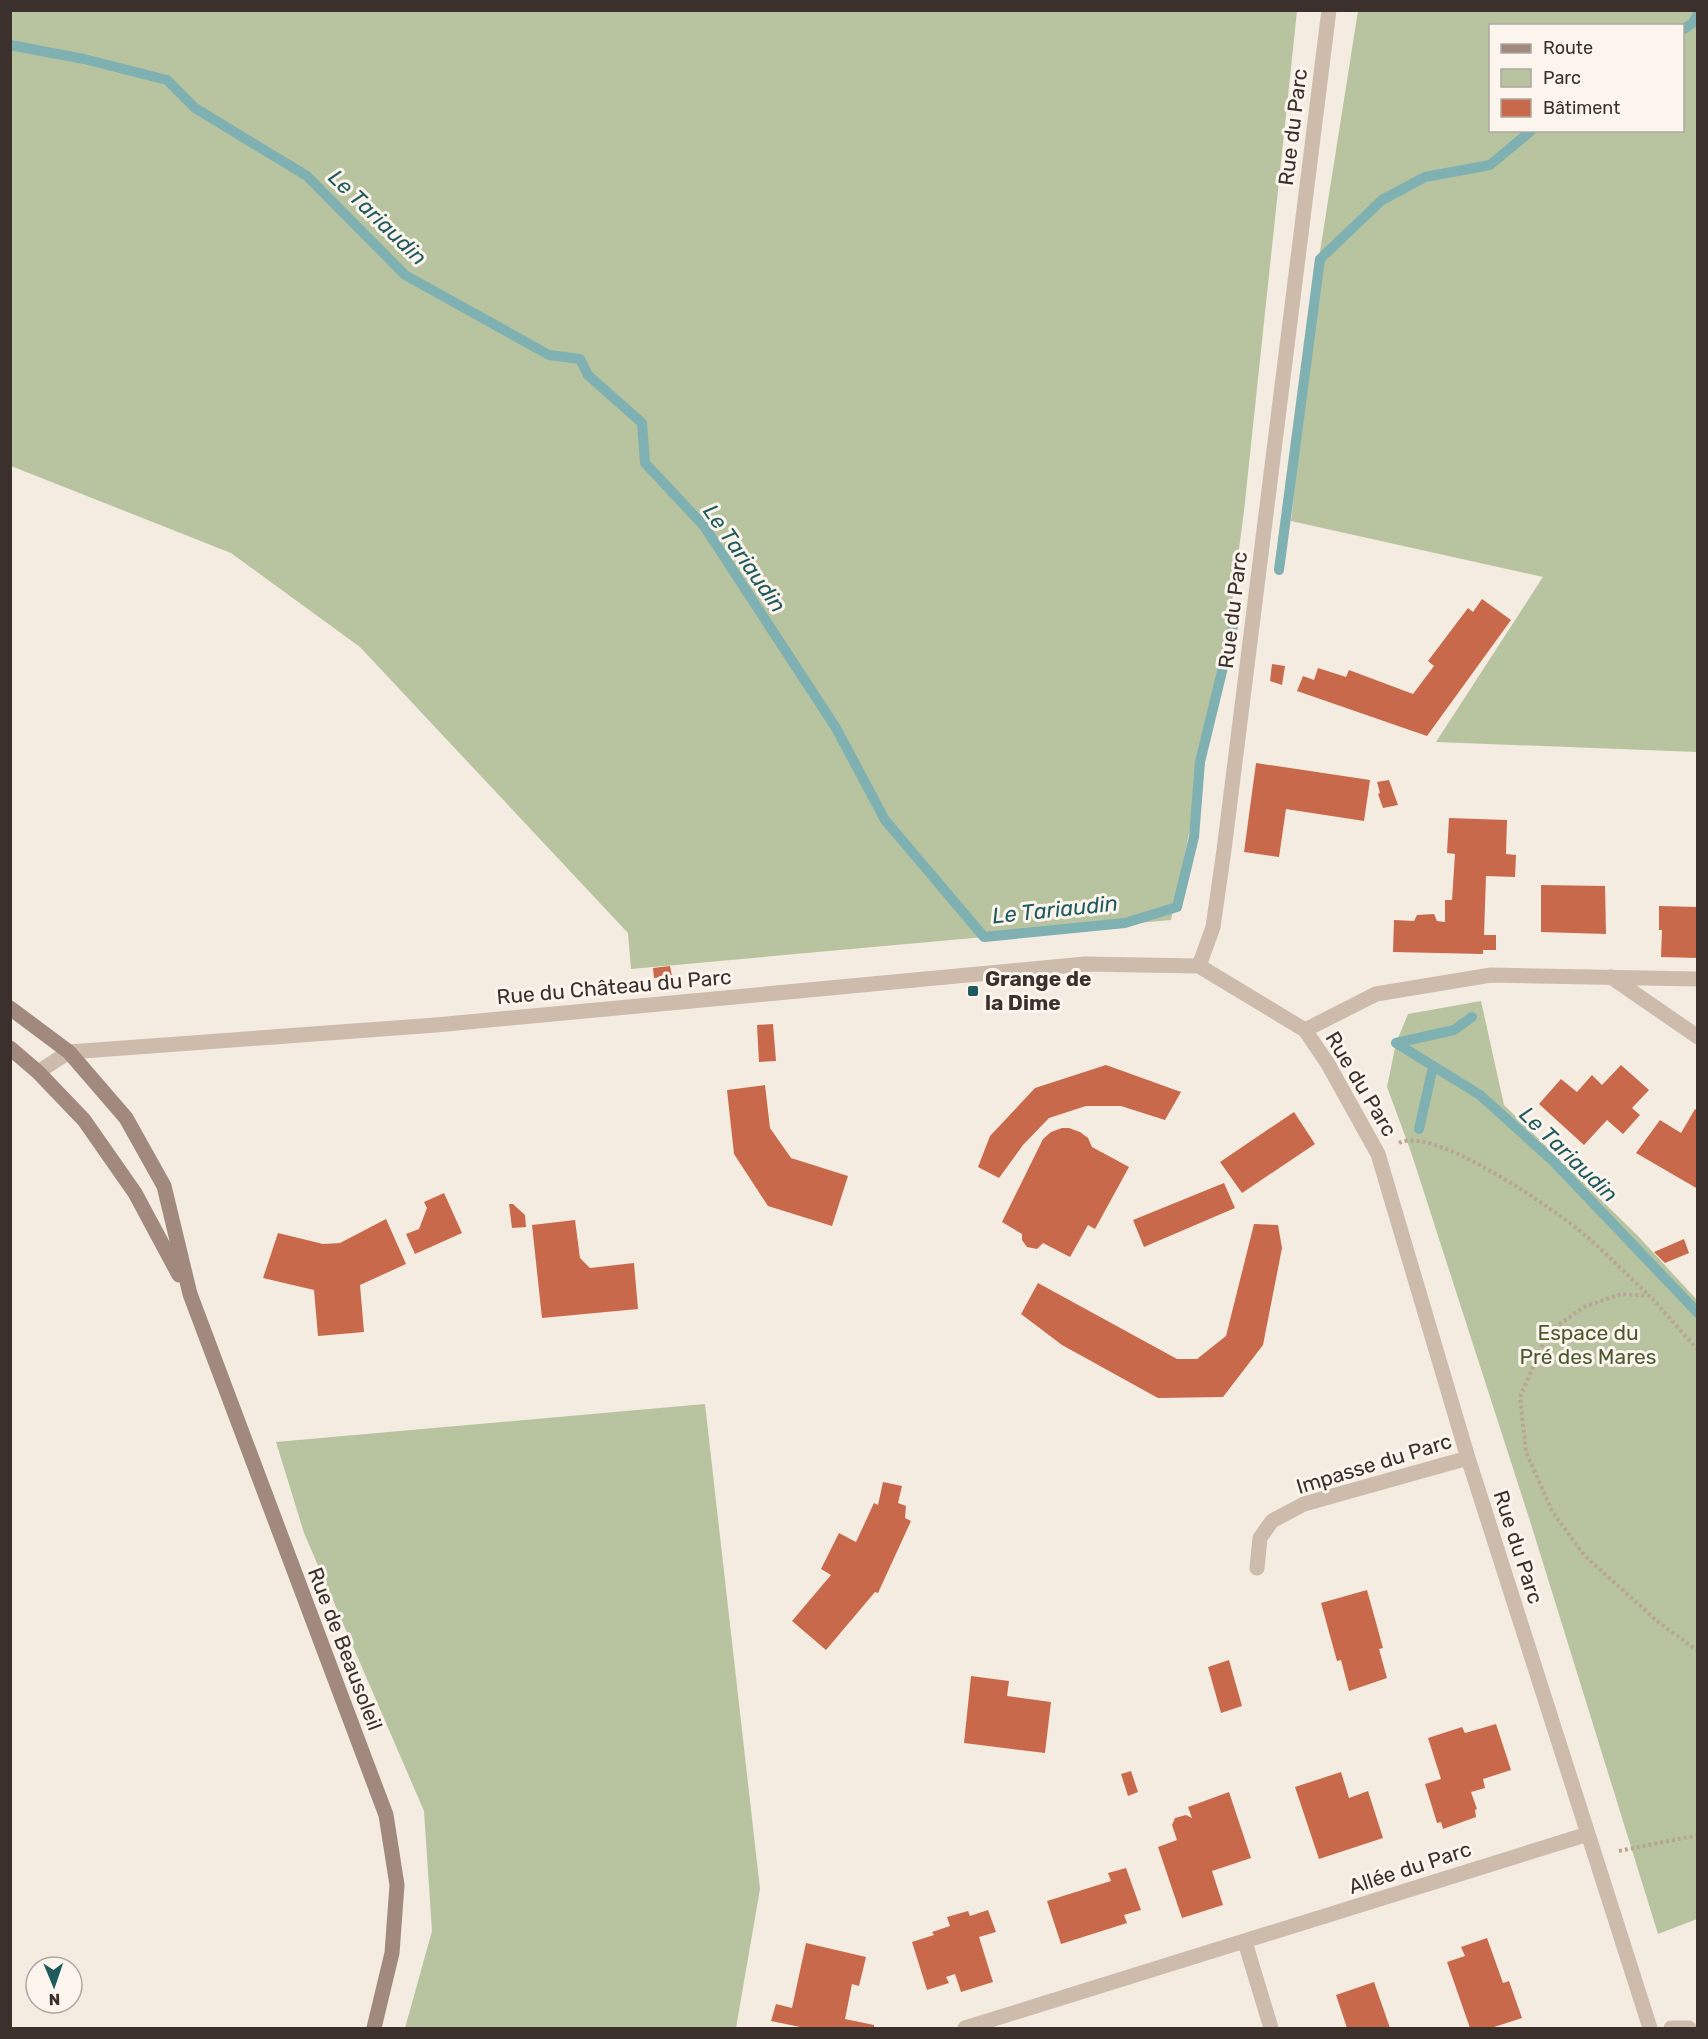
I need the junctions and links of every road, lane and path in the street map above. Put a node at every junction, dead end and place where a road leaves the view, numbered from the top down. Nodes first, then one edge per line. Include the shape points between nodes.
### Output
1 (1329, 10) edge
2 (1199, 966) junction
3 (1611, 977) junction
4 (1698, 979) edge
5 (10, 1008) edge
6 (1305, 1030) junction
7 (1698, 1037) edge
8 (10, 1048) edge
9 (69, 1052) junction
10 (38, 1072) junction
11 (1378, 1154) junction
12 (190, 1294) junction
13 (1650, 1296) junction
14 (1698, 1350) edge
15 (1468, 1458) junction
16 (1257, 1568) dead end
17 (1698, 1651) edge
18 (1587, 1834) junction
19 (1698, 1835) edge
20 (1594, 1856) junction
21 (1245, 1942) junction
22 (374, 2028) edge
23 (965, 2028) edge
24 (1271, 2028) edge
25 (1650, 2028) edge
26 (1671, 2028) edge
27 (1689, 2028) edge

1 - 2 street, Rue du Parc via 1224,850 1213,927
2 - 6 street, Rue du Parc
2 - 9 street, Rue du Château du Parc via 1085,964 436,1024
3 - 4 street
3 - 6 street via 1491,975 1376,994
3 - 7 street
5 - 9 street, Rue de Beausoleil
6 - 11 street, Rue du Parc
8 - 10 street, Rue de Beausoleil
9 - 10 street, Rue du Château du Parc
9 - 12 street, Rue de Beausoleil via 126,1118 164,1186
10 - 12 street, Rue de Beausoleil via 84,1120 135,1193
11 - 13 path via 1406,1139 1435,1143 1507,1179 1584,1235
11 - 15 street, Rue du Parc
12 - 22 street, Rue de Beausoleil via 386,1815 397,1885 392,1953
13 - 14 path
13 - 17 path via 1621,1294 1584,1307 1548,1332 1520,1397 1526,1452 1552,1511 1584,1556 1657,1621
15 - 16 street, Impasse du Parc via 1304,1504 1272,1521 1260,1538
15 - 18 street, Rue du Parc
18 - 20 street, Rue du Parc
18 - 21 street, Allée du Parc
19 - 20 path
20 - 25 street, Rue du Parc
21 - 23 street, Allée du Parc
21 - 24 street
26 - 27 street

